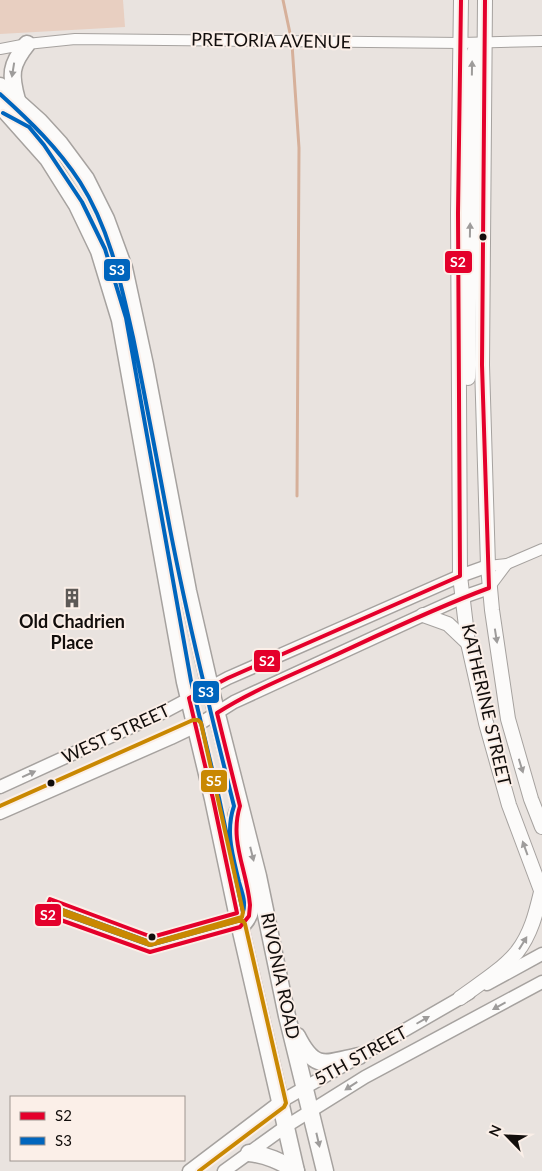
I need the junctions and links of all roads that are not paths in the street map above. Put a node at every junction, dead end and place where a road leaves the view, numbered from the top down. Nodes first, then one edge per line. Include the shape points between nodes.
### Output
1 (461, 0) edge
2 (471, 0) edge
3 (485, 0) edge
4 (542, 41) edge
5 (461, 42) junction
6 (486, 42) junction
7 (27, 44) junction
8 (0, 49) edge
9 (0, 86) edge
10 (17, 100) junction
11 (0, 105) edge
12 (0, 118) edge
13 (24, 131) junction
14 (542, 549) edge
15 (507, 564) junction
16 (488, 566) junction
17 (460, 576) junction
18 (489, 588) junction
19 (463, 597) junction
20 (423, 615) junction
21 (468, 642) junction
22 (210, 687) junction
23 (189, 698) junction
24 (217, 713) junction
25 (196, 726) junction
26 (0, 787) edge
27 (240, 806) junction
28 (0, 813) edge
29 (542, 826) edge
30 (542, 893) edge
31 (240, 928) junction
32 (542, 954) edge
33 (542, 982) edge
34 (460, 998) junction
35 (287, 1016) junction
36 (359, 1056) junction
37 (305, 1087) junction
38 (280, 1102) junction
39 (311, 1110) junction
40 (285, 1127) junction
41 (249, 1153) junction
42 (188, 1171) edge
43 (224, 1171) edge
44 (296, 1171) edge
45 (325, 1171) edge

1 - 5 main road, KATHERINE STREET
2 - 5 main road
3 - 6 main road, KATHERINE STREET
4 - 6 street, PRETORIA AVENUE
5 - 6 street, PRETORIA AVENUE
5 - 7 street, PRETORIA AVENUE via 75,39
5 - 17 main road, KATHERINE STREET via 458,213
6 - 16 main road, KATHERINE STREET via 482,365
17 -> 6 main road via 465,556 467,515 472,57
7 - 8 street, PRETORIA AVENUE
7 -> 10 main road via 12,71
9 - 10 main road, RIVONIA ROAD
10 - 22 main road, RIVONIA ROAD via 60,144 86,179 121,260
11 - 13 main road, RIVONIA ROAD
12 - 13 main road
13 - 23 main road, RIVONIA ROAD via 48,159 77,205 107,274 120,320
14 - 15 street, WEST STREET
15 - 16 street, WEST STREET
15 - 18 street, WEST STREET
16 - 17 street, WEST STREET
16 - 18 main road, KATHERINE STREET
17 - 19 main road, KATHERINE STREET
17 - 22 street, WEST STREET
18 - 19 street, WEST STREET
18 -> 29 main road, KATHERINE STREET via 508,719
19 - 20 street, WEST STREET
19 - 21 main road, KATHERINE STREET
20 - 21 main road via 448,624
20 - 24 street, WEST STREET via 234,702
30 -> 21 main road, KATHERINE STREET via 509,805
22 - 23 street, WEST STREET
22 - 24 main road, RIVONIA ROAD
23 - 25 main road, RIVONIA ROAD
26 -> 23 street, WEST STREET
24 - 25 street, WEST STREET
24 - 27 main road, RIVONIA ROAD
25 - 28 street, WEST STREET
25 - 31 main road, RIVONIA ROAD
27 - 31 main road via 235,832 250,910
27 -> 35 main road, RIVONIA ROAD
34 -> 30 main road via 517,952 528,934
31 - 38 main road, RIVONIA ROAD
32 - 34 street, 5TH STREET
33 -> 39 street, 5TH STREET via 374,1072
36 -> 34 street, 5TH STREET
35 - 36 main road via 306,1052 318,1062 338,1062
35 - 37 main road, RIVONIA ROAD
36 - 37 street, 5TH STREET
37 - 38 street, 5TH STREET
37 - 39 main road, RIVONIA ROAD
38 - 40 main road, RIVONIA ROAD
38 - 42 street, 5TH STREET
39 - 40 street, 5TH STREET
39 -> 45 main road, RIVONIA ROAD
40 - 41 street, 5TH STREET
40 - 44 main road, RIVONIA ROAD
41 - 43 street, 5TH STREET
41 - 44 main road via 265,1155

